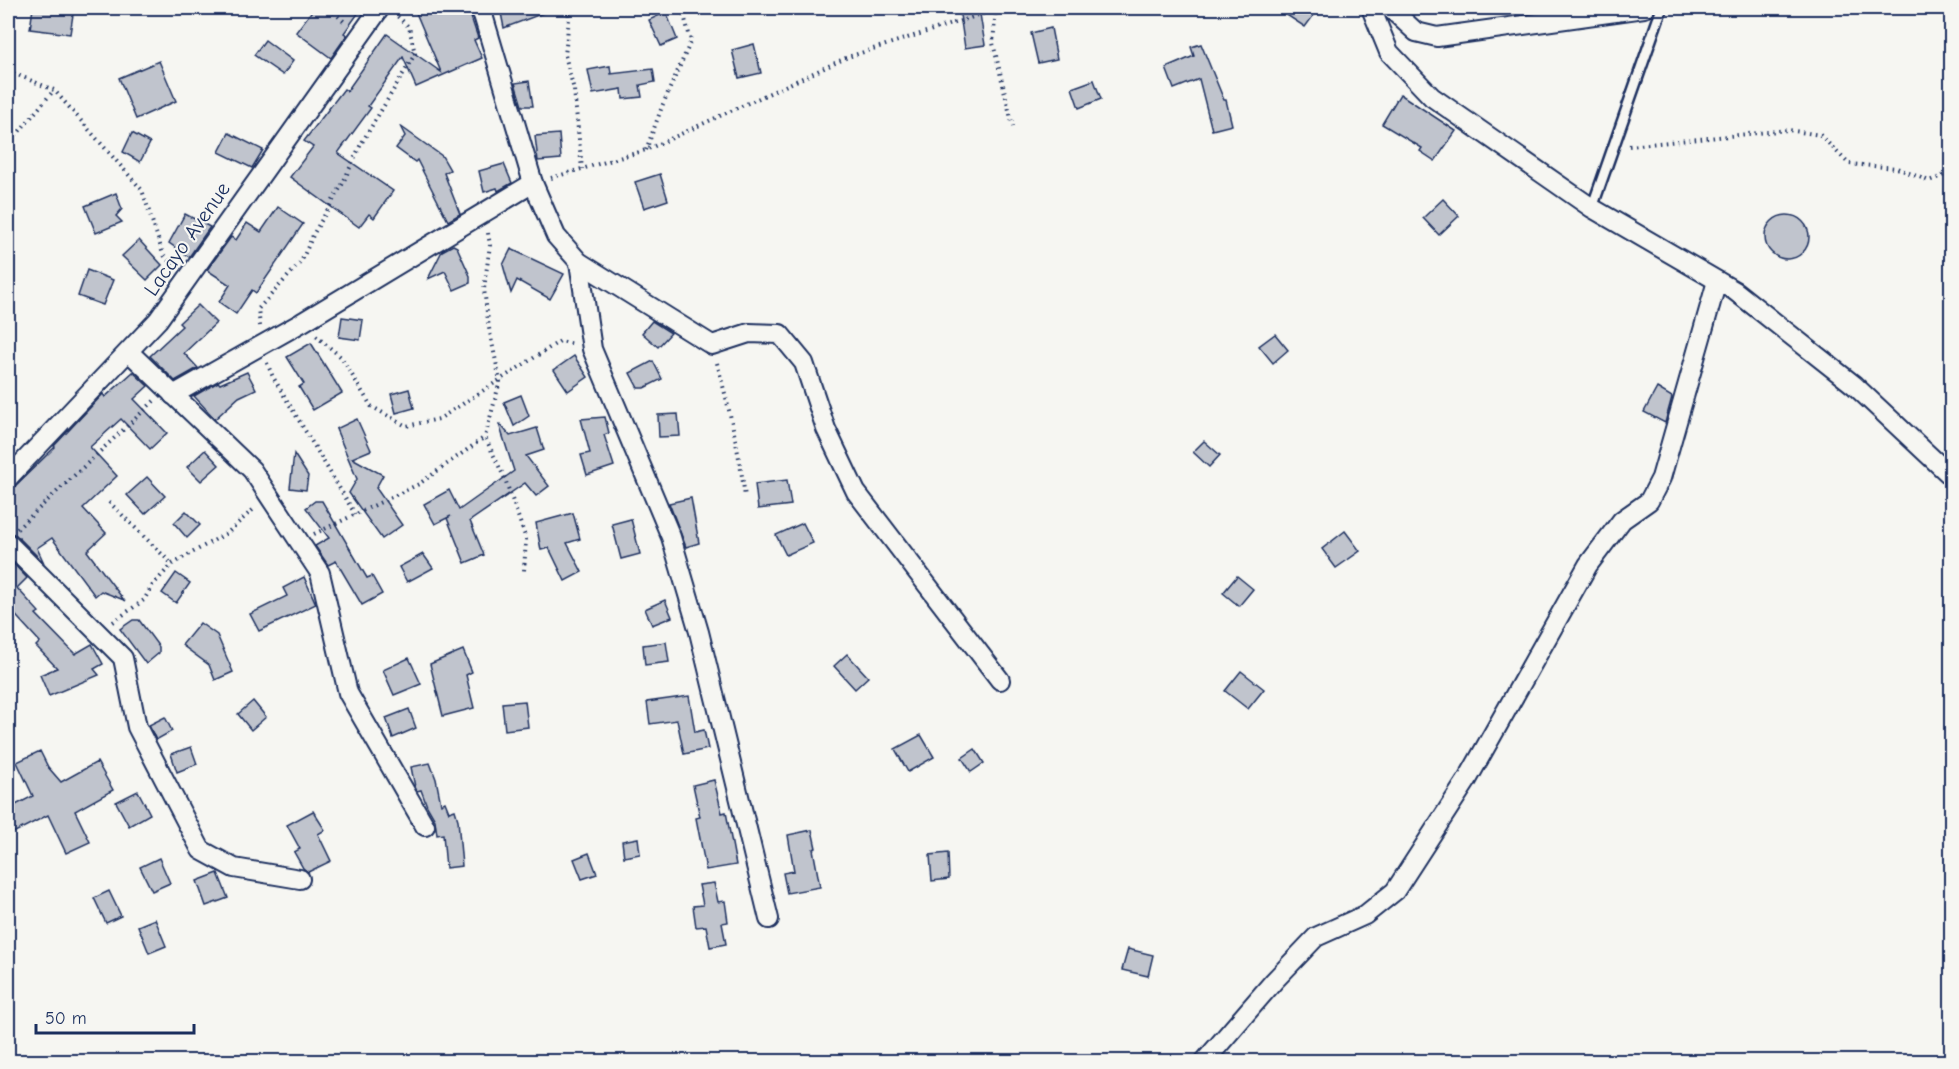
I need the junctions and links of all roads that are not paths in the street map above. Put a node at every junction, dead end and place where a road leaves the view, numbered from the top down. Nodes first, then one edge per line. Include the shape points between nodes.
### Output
1 (380, 8) edge
2 (479, 8) edge
3 (1371, 8) edge
4 (1390, 8) edge
5 (1644, 8) edge
6 (1662, 8) edge
7 (533, 183) junction
8 (1592, 208) junction
9 (579, 262) junction
10 (1717, 281) junction
11 (129, 352) junction
12 (170, 392) junction
13 (1952, 477) edge
14 (8, 478) edge
15 (12, 537) edge
16 (1000, 680) dead end
17 (425, 826) dead end
18 (300, 879) dead end
19 (769, 919) dead end
20 (1204, 1062) edge

1 - 11 street, Lacayo Avenue via 158,320
2 - 7 street
3 - 8 street via 1389,52 1432,97
4 - 5 street via 1416,32 1437,37
6 - 8 lane
7 - 9 street via 556,236
7 - 12 street via 300,323
8 - 10 street
9 - 16 street via 712,345 749,333 780,334 804,363 826,429 856,492
9 - 19 street via 592,349 671,537 699,632
10 - 13 street via 1736,291 1854,385
10 - 20 street via 1661,478 1649,501 1622,520 1588,565 1467,780 1395,891 1365,915 1316,937
11 - 12 street
11 - 14 street, Lacayo Avenue
12 - 17 street via 252,470 320,573 348,693
15 - 18 street via 123,658 137,727 201,850 234,868

